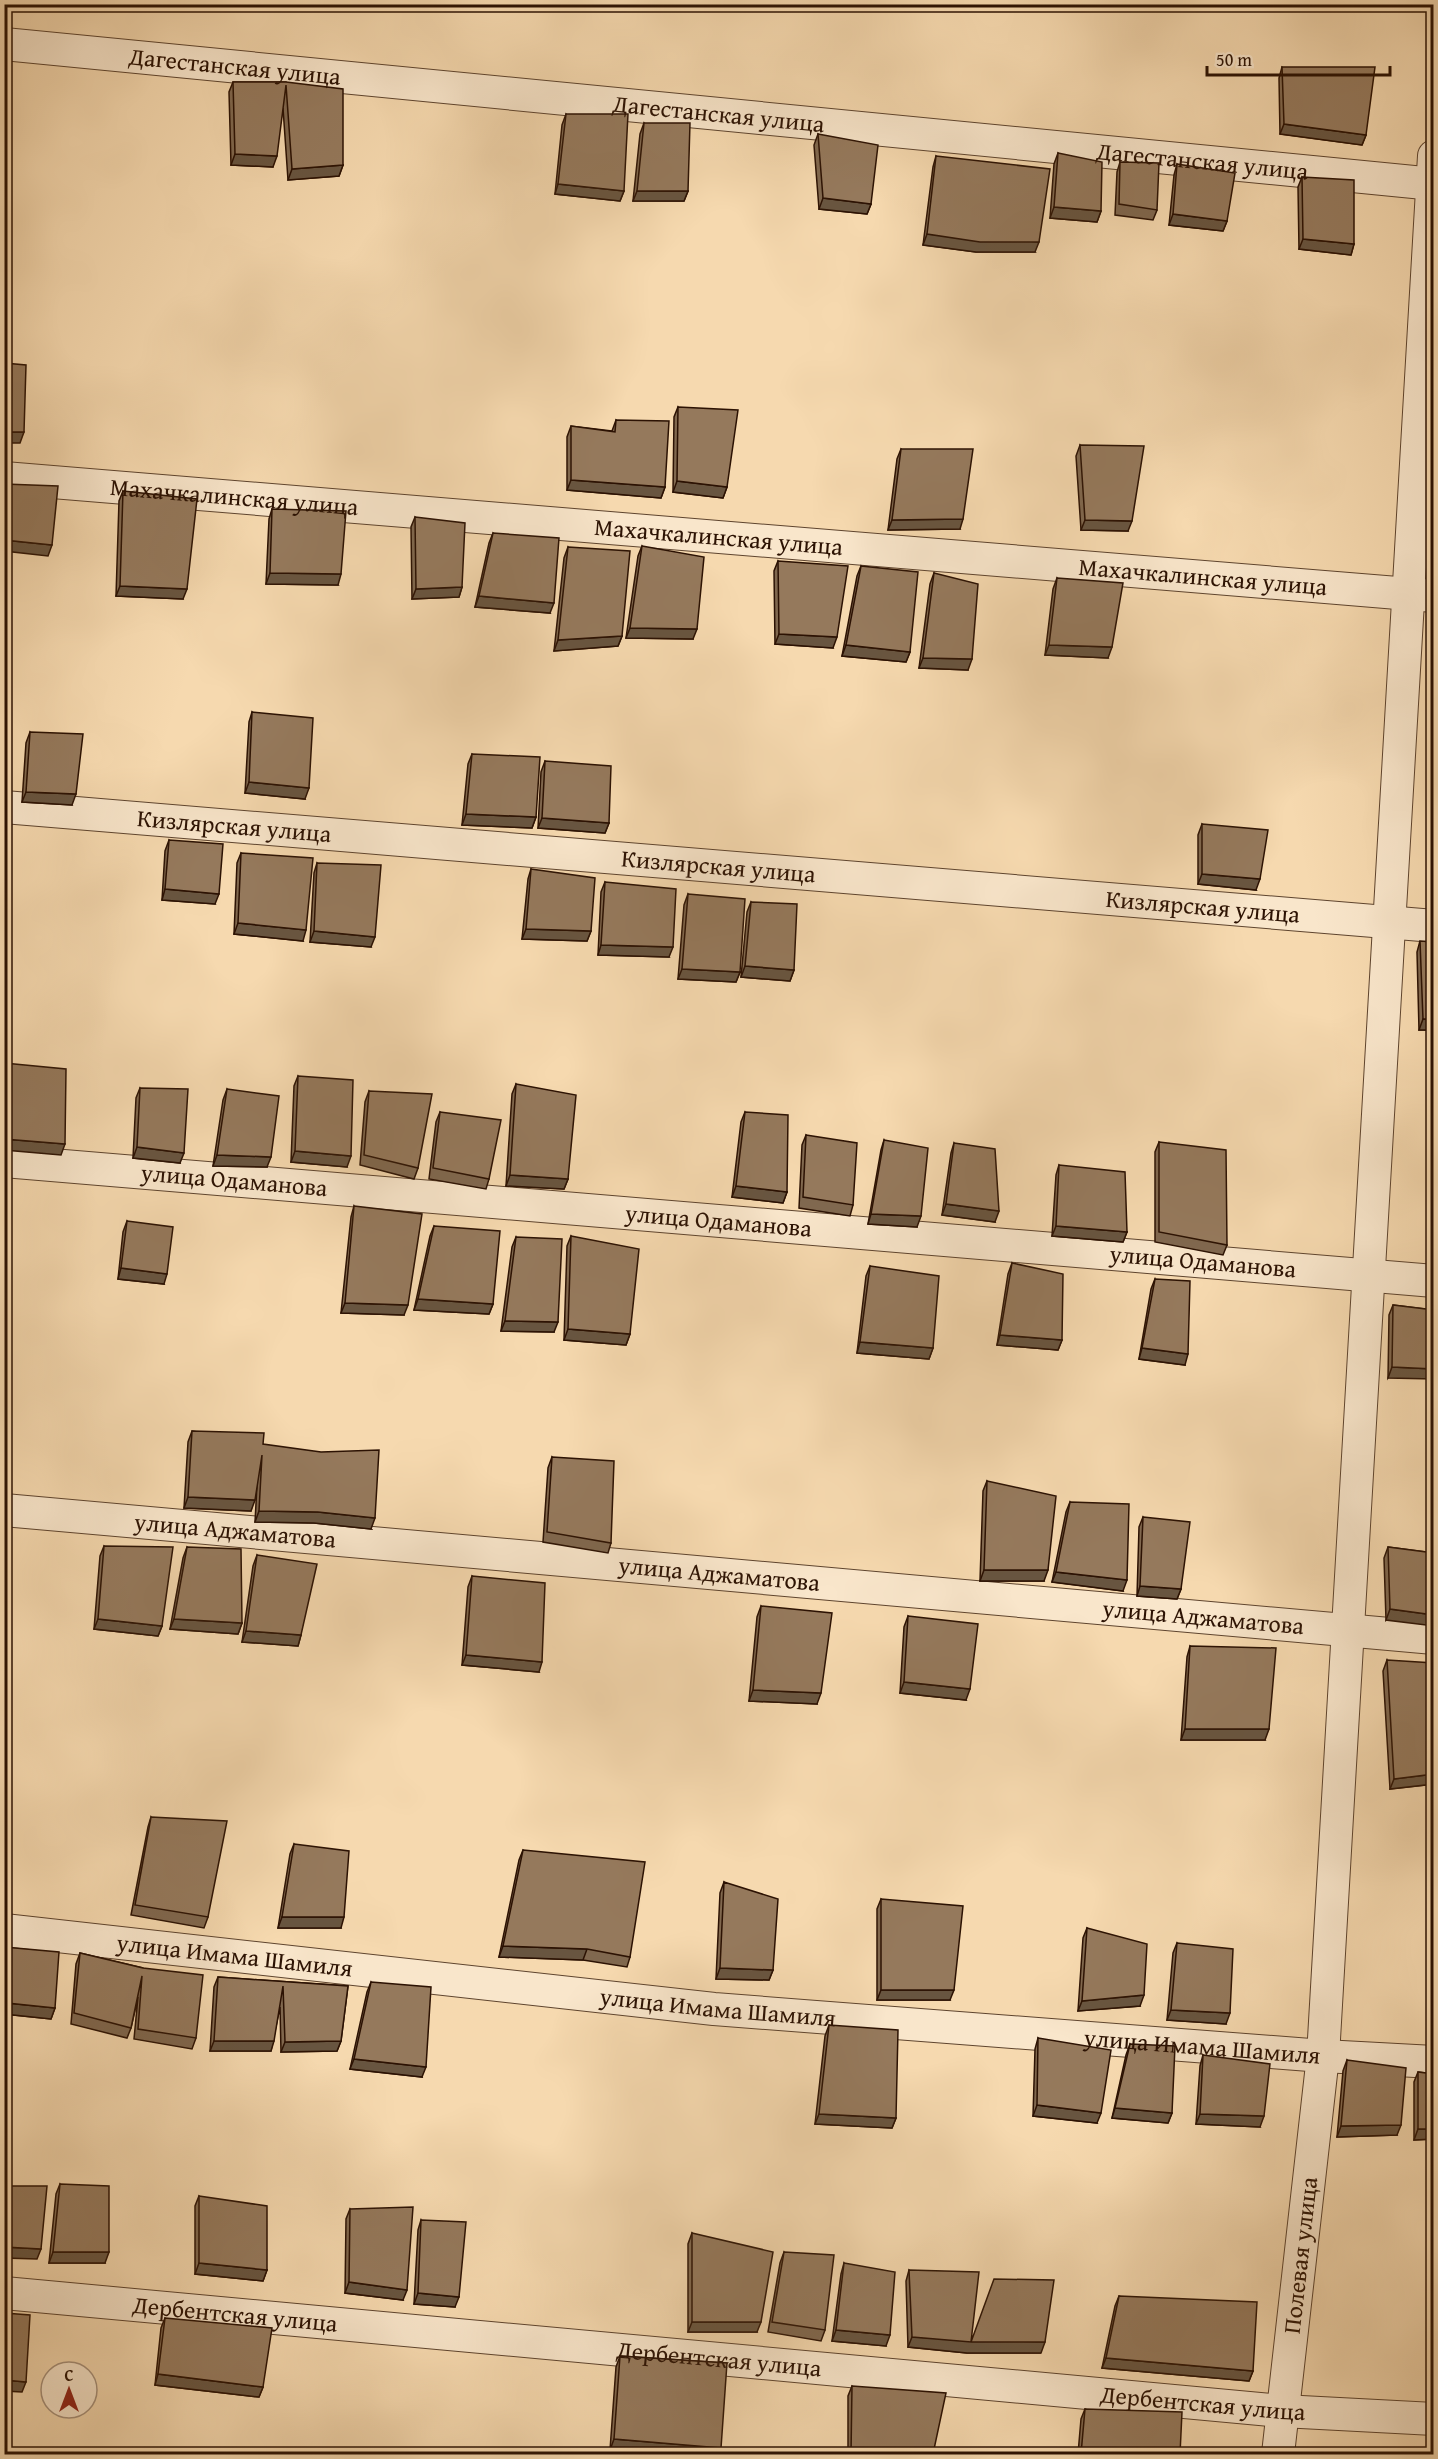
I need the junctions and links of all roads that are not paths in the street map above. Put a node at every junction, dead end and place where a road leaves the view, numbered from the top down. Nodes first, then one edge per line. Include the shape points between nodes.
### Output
1 (4, 45) edge
2 (1433, 175) edge
3 (4, 478) edge
4 (1421, 595) edge
5 (4, 807) edge
6 (1390, 922) junction
7 (1434, 926) edge
8 (4, 1161) edge
9 (1369, 1276) junction
10 (1434, 1281) edge
11 (4, 1510) edge
12 (1348, 1631) junction
13 (1434, 1638) edge
14 (4, 1930) edge
15 (1323, 2056) junction
16 (1434, 2062) edge
17 (4, 2293) edge
18 (1282, 2411) junction
19 (1434, 2419) edge
20 (1278, 2454) edge

1 - 2 street, Дагестанская улица
2 - 4 street, Полевая улица
3 - 4 street, Махачкалинская улица
4 - 6 street, Полевая улица
5 - 6 street, Кизлярская улица
6 - 7 street, Кизлярская улица
6 - 9 street, Полевая улица
8 - 9 street, улица Одаманова
9 - 10 street, улица Одаманова
9 - 12 street, Полевая улица
11 - 12 street, улица Аджаматова
12 - 13 street, улица Аджаматова
12 - 15 street, Полевая улица
14 - 15 street, улица Имама Шамиля via 714,2008
15 - 16 street, улица Имама Шамиля
15 - 18 street, Полевая улица
17 - 18 street, Дербентская улица
18 - 19 street, Дербентская улица
18 - 20 street, Полевая улица

